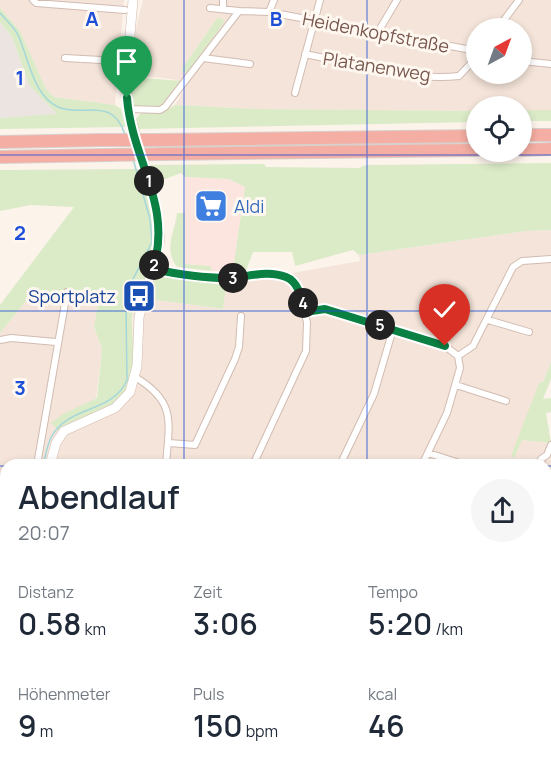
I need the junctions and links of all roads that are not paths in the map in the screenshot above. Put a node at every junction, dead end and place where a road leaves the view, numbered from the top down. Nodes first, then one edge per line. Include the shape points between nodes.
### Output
1 (33, 0) edge
2 (133, 0) edge
3 (223, 0) edge
4 (274, 0) edge
5 (320, 0) edge
6 (397, 0) edge
7 (519, 0) edge
8 (210, 8) dead end
9 (224, 9) junction
10 (125, 10) dead end
11 (239, 11) junction
12 (268, 12) junction
13 (506, 18) edge
14 (314, 21) junction
15 (378, 32) junction
16 (466, 49) edge
17 (305, 54) junction
18 (65, 58) dead end
19 (203, 58) junction
20 (119, 61) dead end
21 (532, 62) edge
22 (250, 63) dead end
23 (551, 64) edge
24 (466, 71) edge
25 (295, 93) dead end
26 (128, 109) junction
27 (532, 135) edge
28 (551, 135) edge
29 (466, 136) edge
30 (0, 142) edge
31 (551, 149) edge
32 (466, 150) edge
33 (532, 150) edge
34 (0, 157) edge
35 (551, 260) edge
36 (153, 269) junction
37 (67, 292) dead end
38 (305, 312) junction
39 (241, 316) dead end
40 (488, 321) junction
41 (393, 329) junction
42 (530, 332) dead end
43 (0, 340) edge
44 (56, 342) junction
45 (458, 357) junction
46 (135, 376) junction
47 (456, 384) junction
48 (506, 401) dead end
49 (169, 443) junction
50 (551, 445) edge
51 (428, 453) junction
52 (38, 459) edge
53 (52, 459) edge
54 (167, 459) edge
55 (256, 459) edge
56 (343, 459) edge
57 (425, 459) edge
58 (447, 459) edge
59 (541, 459) edge

1 - 10 street
2 - 26 main road via 126,81
3 - 9 street
4 - 12 street
5 - 14 street
6 - 15 street
7 - 13 street
8 - 9 street, Heidenkopfstraße
9 - 11 street, Heidenkopfstraße
11 - 12 street, Heidenkopfstraße
11 - 19 street
12 - 14 street, Heidenkopfstraße
14 - 15 street, Heidenkopfstraße
14 - 17 street
15 - 16 street, Heidenkopfstraße
17 - 24 street, Platanenweg via 405,74 450,77
17 - 25 street
18 - 20 street
19 - 22 street
19 - 26 street via 165,107
21 - 23 street
26 - 36 main road via 159,223 160,240
27 - 28 highway
29 - 30 highway, bridge
31 - 33 highway
32 - 34 highway, bridge
35 - 40 street via 522,261 513,267
36 - 38 street via 207,278 254,274 288,277 296,284
36 - 46 main road via 139,317
37 - 44 street
38 - 41 street via 325,309
38 - 55 street via 308,339 303,361
39 - 49 street via 235,359 195,445
40 - 42 street
40 - 45 street via 473,346
41 - 45 street via 445,346
41 - 56 street via 374,394
43 - 44 street
44 - 52 street
45 - 47 street
46 - 49 street via 152,387 168,410
46 - 53 main road via 130,392 119,404 71,426 59,436
47 - 48 street
47 - 51 street
49 - 54 street
50 - 59 street
51 - 57 street
51 - 58 street

